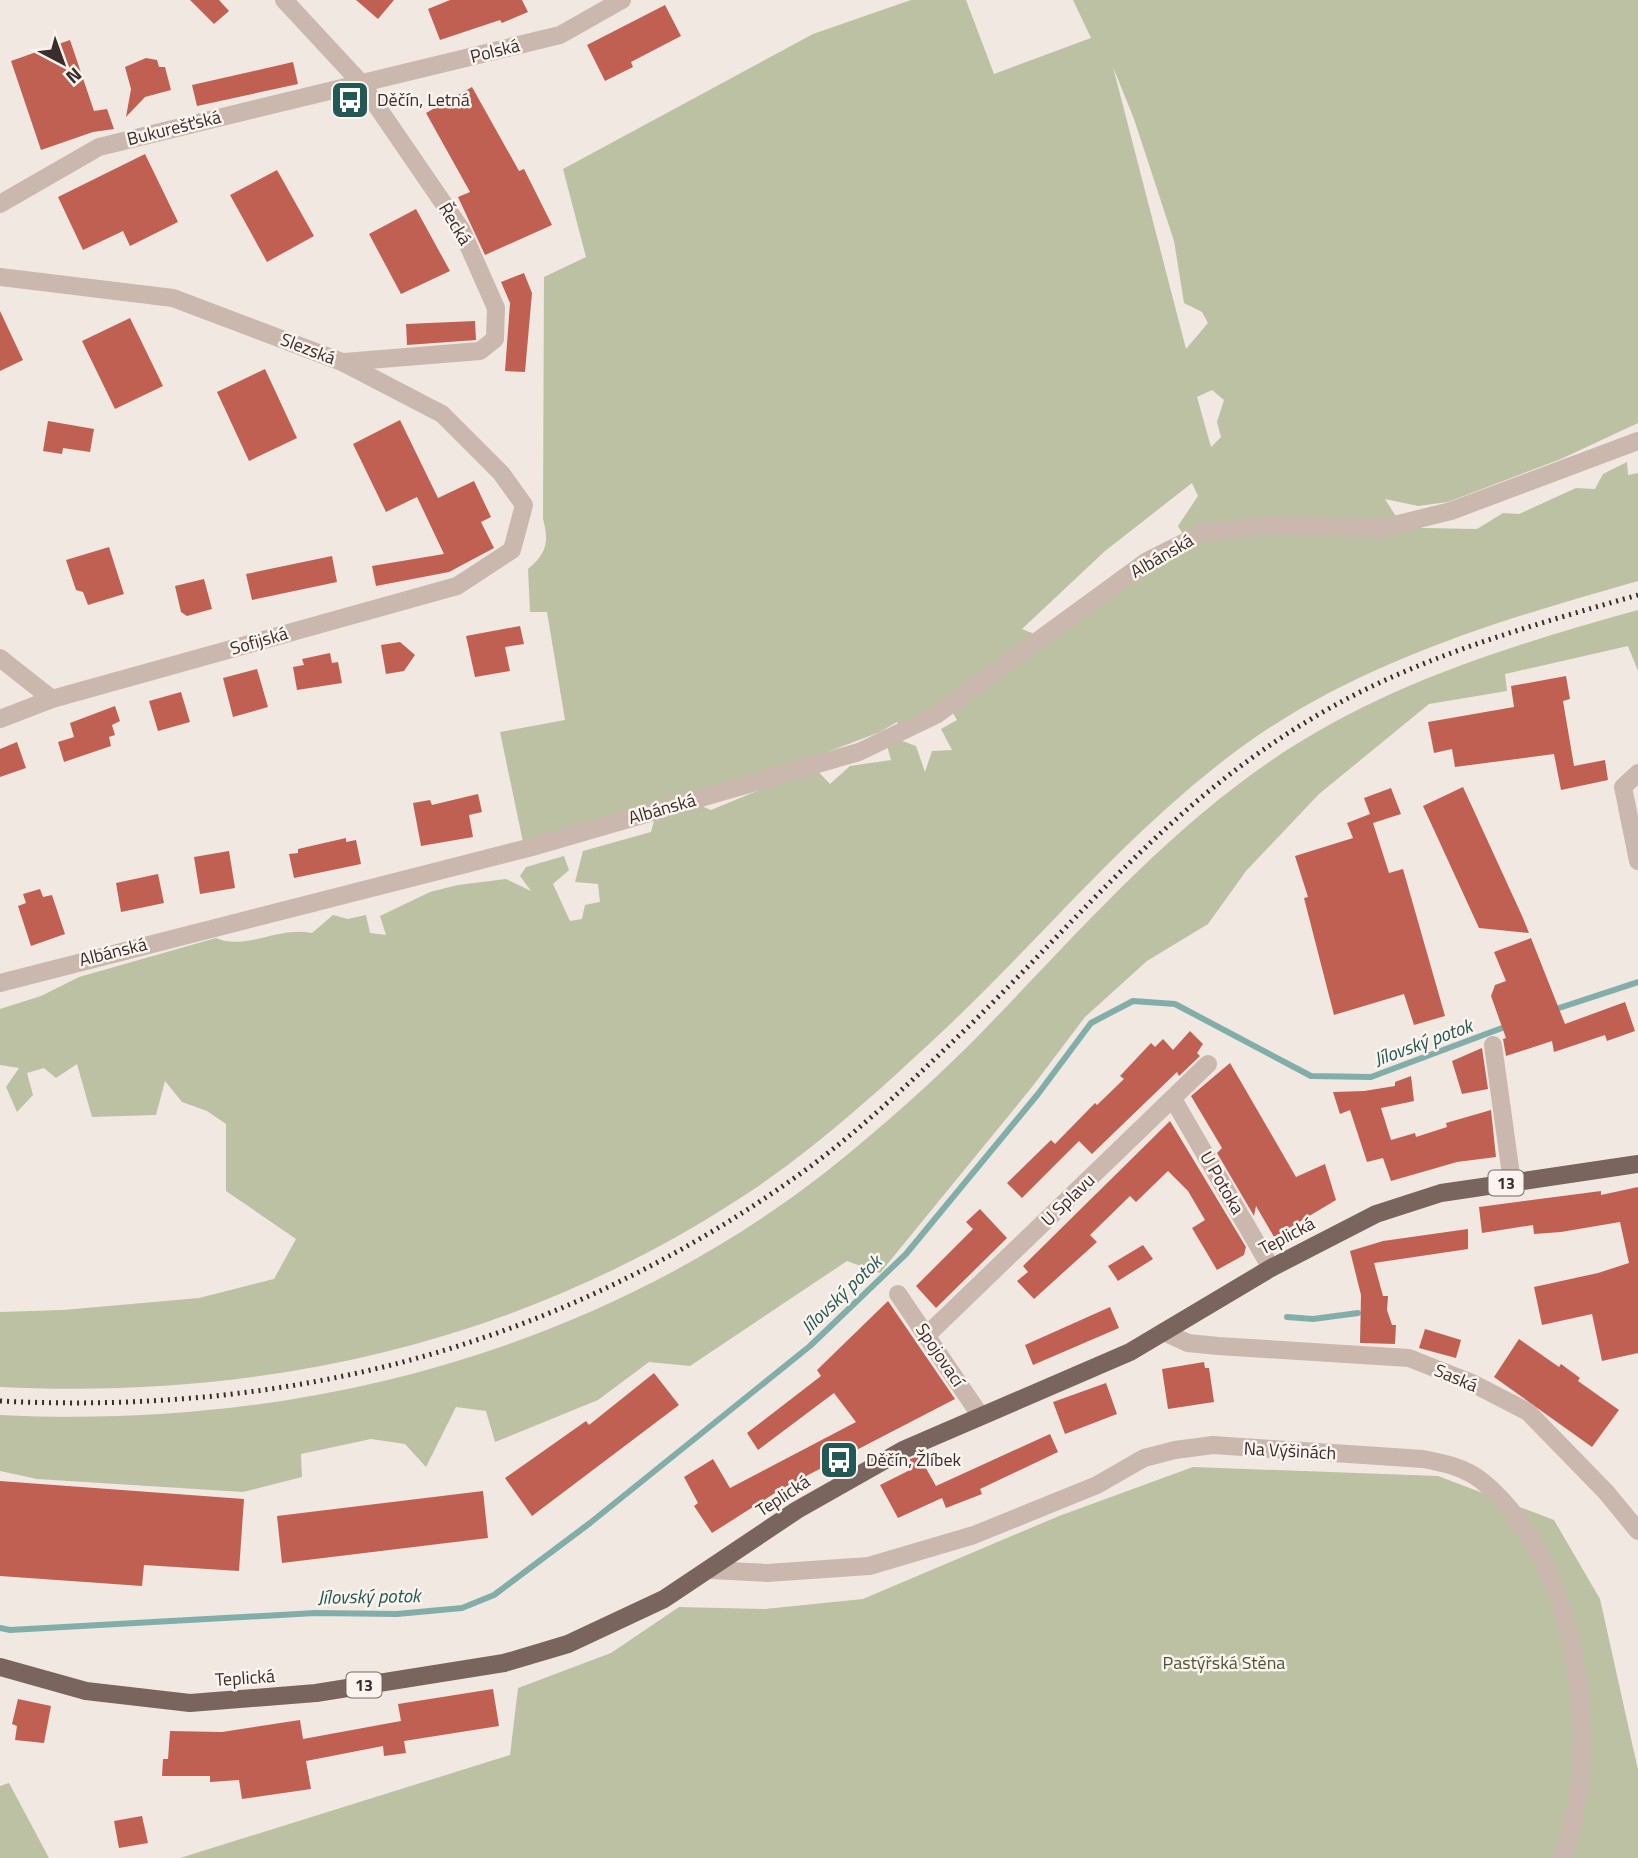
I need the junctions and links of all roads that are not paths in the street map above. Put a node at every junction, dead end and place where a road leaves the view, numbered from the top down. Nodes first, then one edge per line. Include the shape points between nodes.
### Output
1 (284, 0) edge
2 (622, 0) edge
3 (361, 83) junction
4 (0, 204) edge
5 (0, 277) edge
6 (342, 362) junction
7 (1638, 441) edge
8 (512, 550) joint
9 (0, 658) edge
10 (52, 699) junction
11 (0, 719) edge
12 (1638, 773) edge
13 (1638, 861) edge
14 (0, 983) edge
15 (1493, 1045) dead end
16 (1208, 1064) dead end
17 (1173, 1099) junction
18 (1638, 1164) edge
19 (1512, 1182) junction
20 (1271, 1268) junction
21 (898, 1294) dead end
22 (1164, 1332) junction
23 (927, 1335) junction
24 (980, 1415) junction
25 (1638, 1531) edge
26 (710, 1570) junction
27 (0, 1667) edge
28 (1562, 1858) edge

1 - 3 street, Řecká
2 - 3 street, Polská via 560,35
3 - 4 street, Bukurešťská via 99,147
3 - 6 street, Řecká via 461,229 496,307 495,339 480,351
5 - 6 street, Slezská via 173,298
6 - 8 street, Slezská via 442,414 501,473 524,505
7 - 14 street, Albánská via 1451,511 1382,528 1273,525 1203,533 1147,561 936,715 859,752 532,847
8 - 10 street, Sofijská via 457,586
9 - 10 street
10 - 11 street, Sofijská
12 - 13 street via 1623,787
15 - 19 street
16 - 17 street, U Splavu
17 - 20 street, U Potoka
17 - 23 street, U Splavu
18 - 19 main road, Teplická / 13
19 - 20 main road, Teplická / 13 via 1406,1203
20 - 22 main road, Teplická / 13
21 - 23 street, Spojovací
22 - 24 main road, Teplická / 13 via 1130,1352
22 - 25 street, Saská via 1188,1343 1409,1358 1472,1383 1528,1412
23 - 24 street, Spojovací
24 - 26 main road, Teplická / 13 via 853,1477
26 - 27 main road, Teplická / 13 via 664,1599 568,1644 504,1663 316,1693 164,1701 86,1690
26 - 28 street, Na Výšinách via 768,1573 869,1566 974,1535 1097,1485 1144,1458 1175,1450 1213,1446 1410,1458 1456,1466 1481,1480 1526,1532 1569,1630 1583,1734 1577,1794

